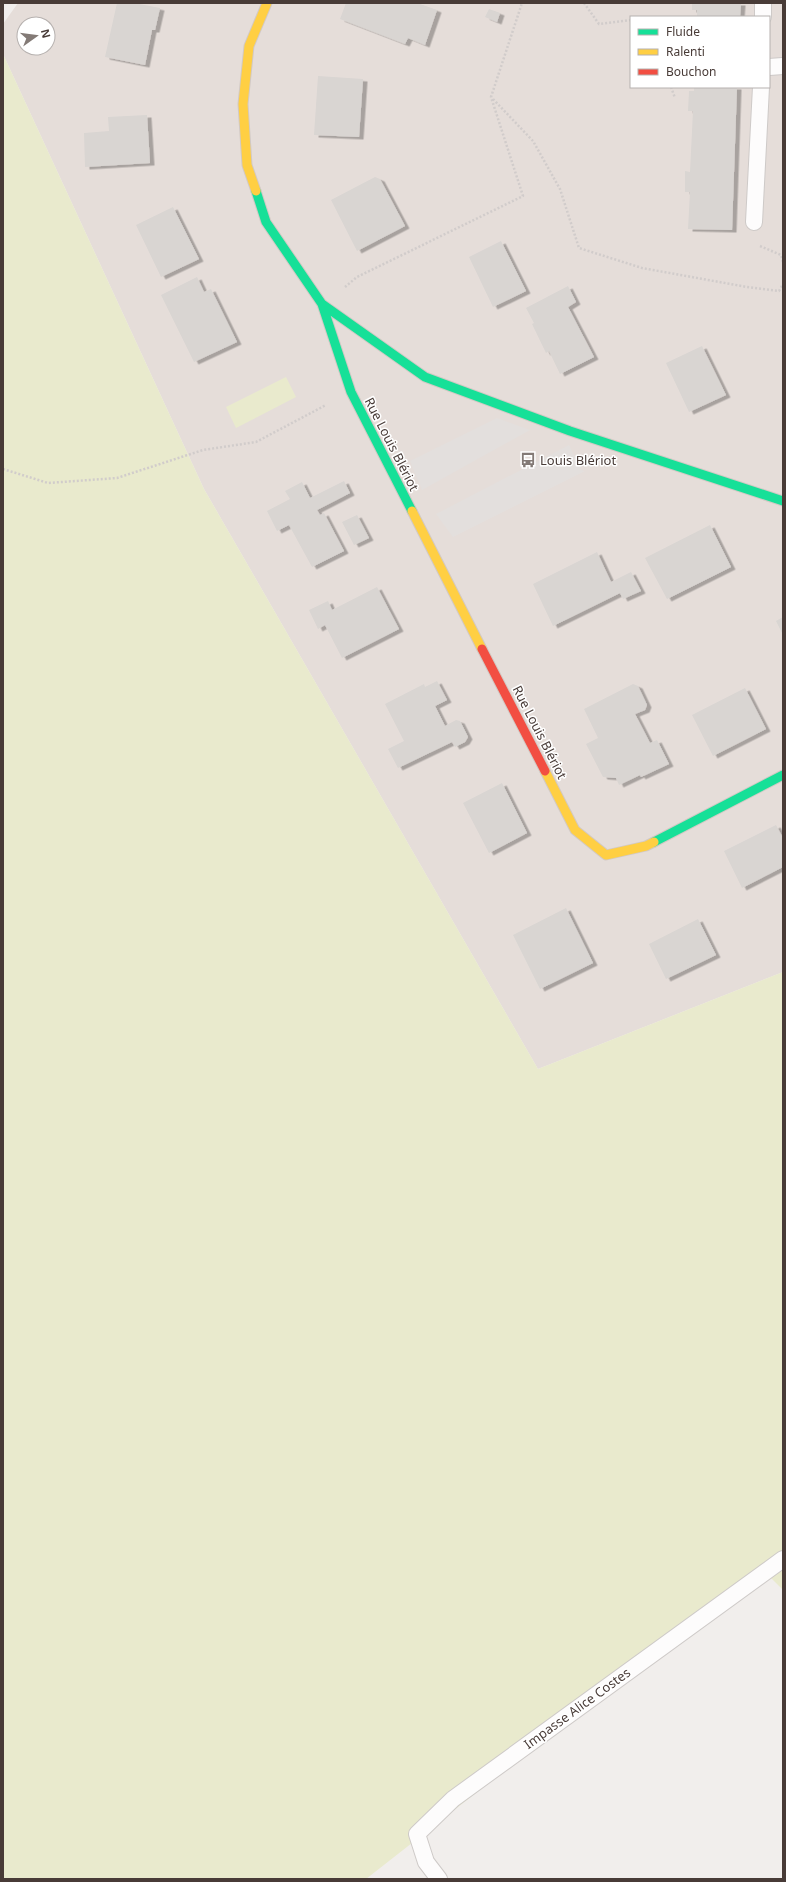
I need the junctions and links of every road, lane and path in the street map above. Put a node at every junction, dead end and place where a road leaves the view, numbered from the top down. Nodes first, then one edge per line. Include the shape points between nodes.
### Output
1 (267, 3) edge
2 (522, 3) edge
3 (584, 3) edge
4 (763, 3) edge
5 (763, 16) edge
6 (630, 20) edge
7 (770, 66) edge
8 (783, 66) edge
9 (671, 88) edge
10 (761, 88) edge
11 (491, 97) junction
12 (675, 98) dead end
13 (754, 222) dead end
14 (783, 284) edge
15 (322, 304) junction
16 (351, 392) junction
17 (3, 469) edge
18 (783, 501) edge
19 (783, 775) edge
20 (783, 1559) edge
21 (439, 1879) edge

1 - 15 street via 249,46 243,104 247,165 266,222
2 - 11 path
3 - 6 path via 599,24
4 - 5 lane
7 - 8 lane
9 - 12 path
10 - 13 lane
11 - 14 path via 534,141 560,189 579,248 642,268 747,287 780,291
11 - 15 path via 523,196 356,277
15 - 16 street, Rue Louis Blériot
15 - 18 street via 425,377 570,431
16 - 17 path via 256,442 203,450 116,478 48,483
16 - 19 street, Rue Louis Blériot via 575,830 606,855 646,846
20 - 21 lane, Impasse Alice Costes via 453,1799 417,1834 426,1862

